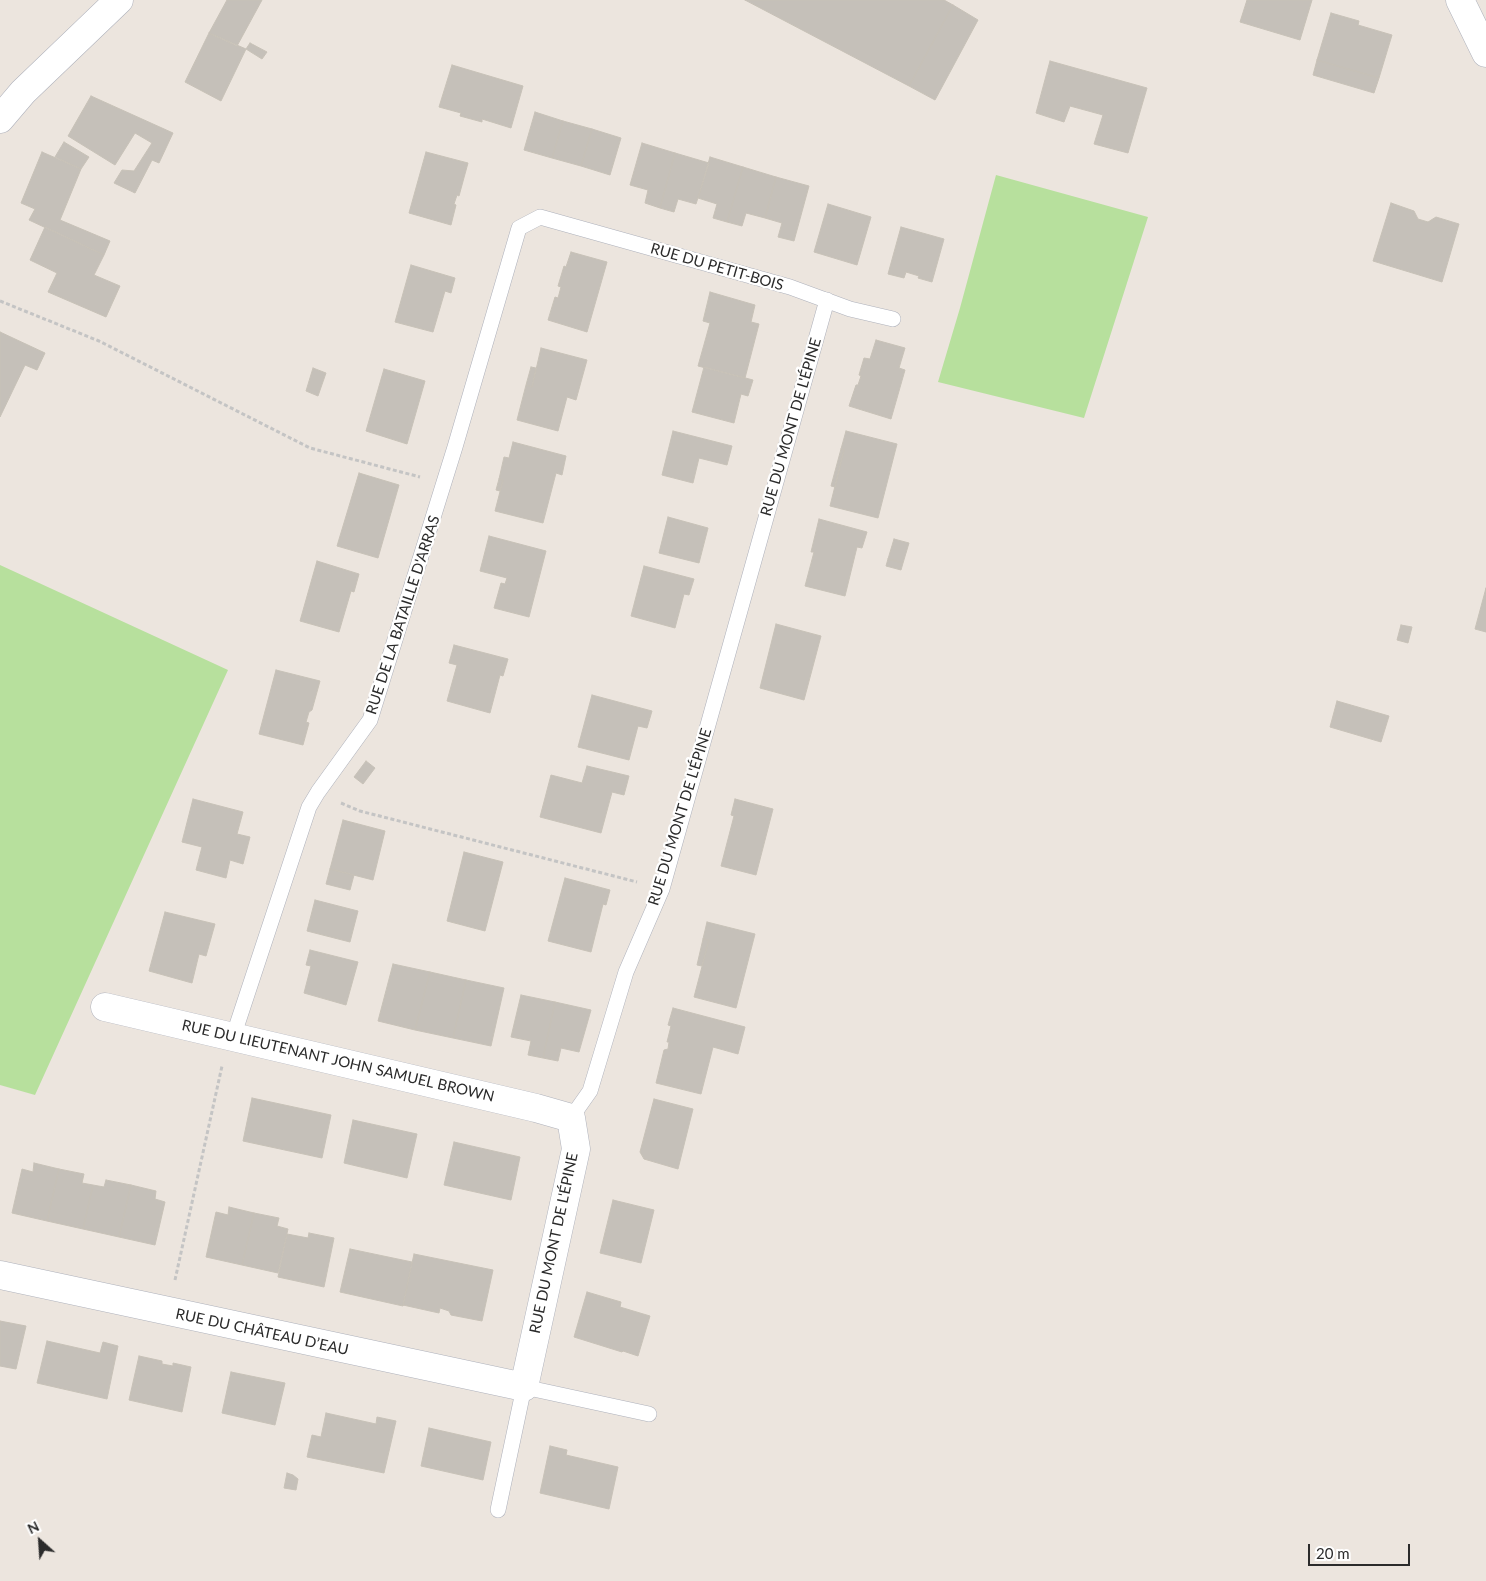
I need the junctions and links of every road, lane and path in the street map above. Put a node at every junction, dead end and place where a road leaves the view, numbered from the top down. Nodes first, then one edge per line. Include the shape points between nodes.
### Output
1 (119, 0) edge
2 (1460, 0) edge
3 (1486, 53) edge
4 (0, 119) edge
5 (540, 217) joint
6 (827, 300) junction
7 (0, 301) edge
8 (892, 319) dead end
9 (445, 482) junction
10 (318, 792) junction
11 (662, 889) junction
12 (105, 1007) dead end
13 (233, 1037) junction
14 (570, 1118) junction
15 (0, 1275) edge
16 (168, 1312) junction
17 (524, 1386) junction
18 (649, 1414) dead end
19 (498, 1510) dead end

1 - 4 street via 23,92
2 - 3 street
5 - 6 lane, RUE DU PETIT-BOIS
5 - 9 lane, RUE DE LA BATAILLE D'ARRAS via 520,228
6 - 8 lane, RUE DU PETIT-BOIS
6 - 11 lane, RUE DU MONT DE L'ÉPINE
7 - 9 path via 99,341 310,448
9 - 10 lane, RUE DE LA BATAILLE D'ARRAS via 370,720
10 - 11 path via 360,811
10 - 13 lane, RUE DE LA BATAILLE D'ARRAS via 310,807
11 - 14 lane, RUE DU MONT DE L'ÉPINE via 626,972 590,1091
12 - 13 street, RUE DU LIEUTENANT JOHN SAMUEL BROWN
13 - 14 street, RUE DU LIEUTENANT JOHN SAMUEL BROWN
13 - 16 path via 224,1055
14 - 17 street, RUE DU MONT DE L'ÉPINE via 576,1150
15 - 16 street, RUE DU CHÂTEAU D’EAU
16 - 17 street, RUE DU CHÂTEAU D’EAU
17 - 18 lane
17 - 19 lane

